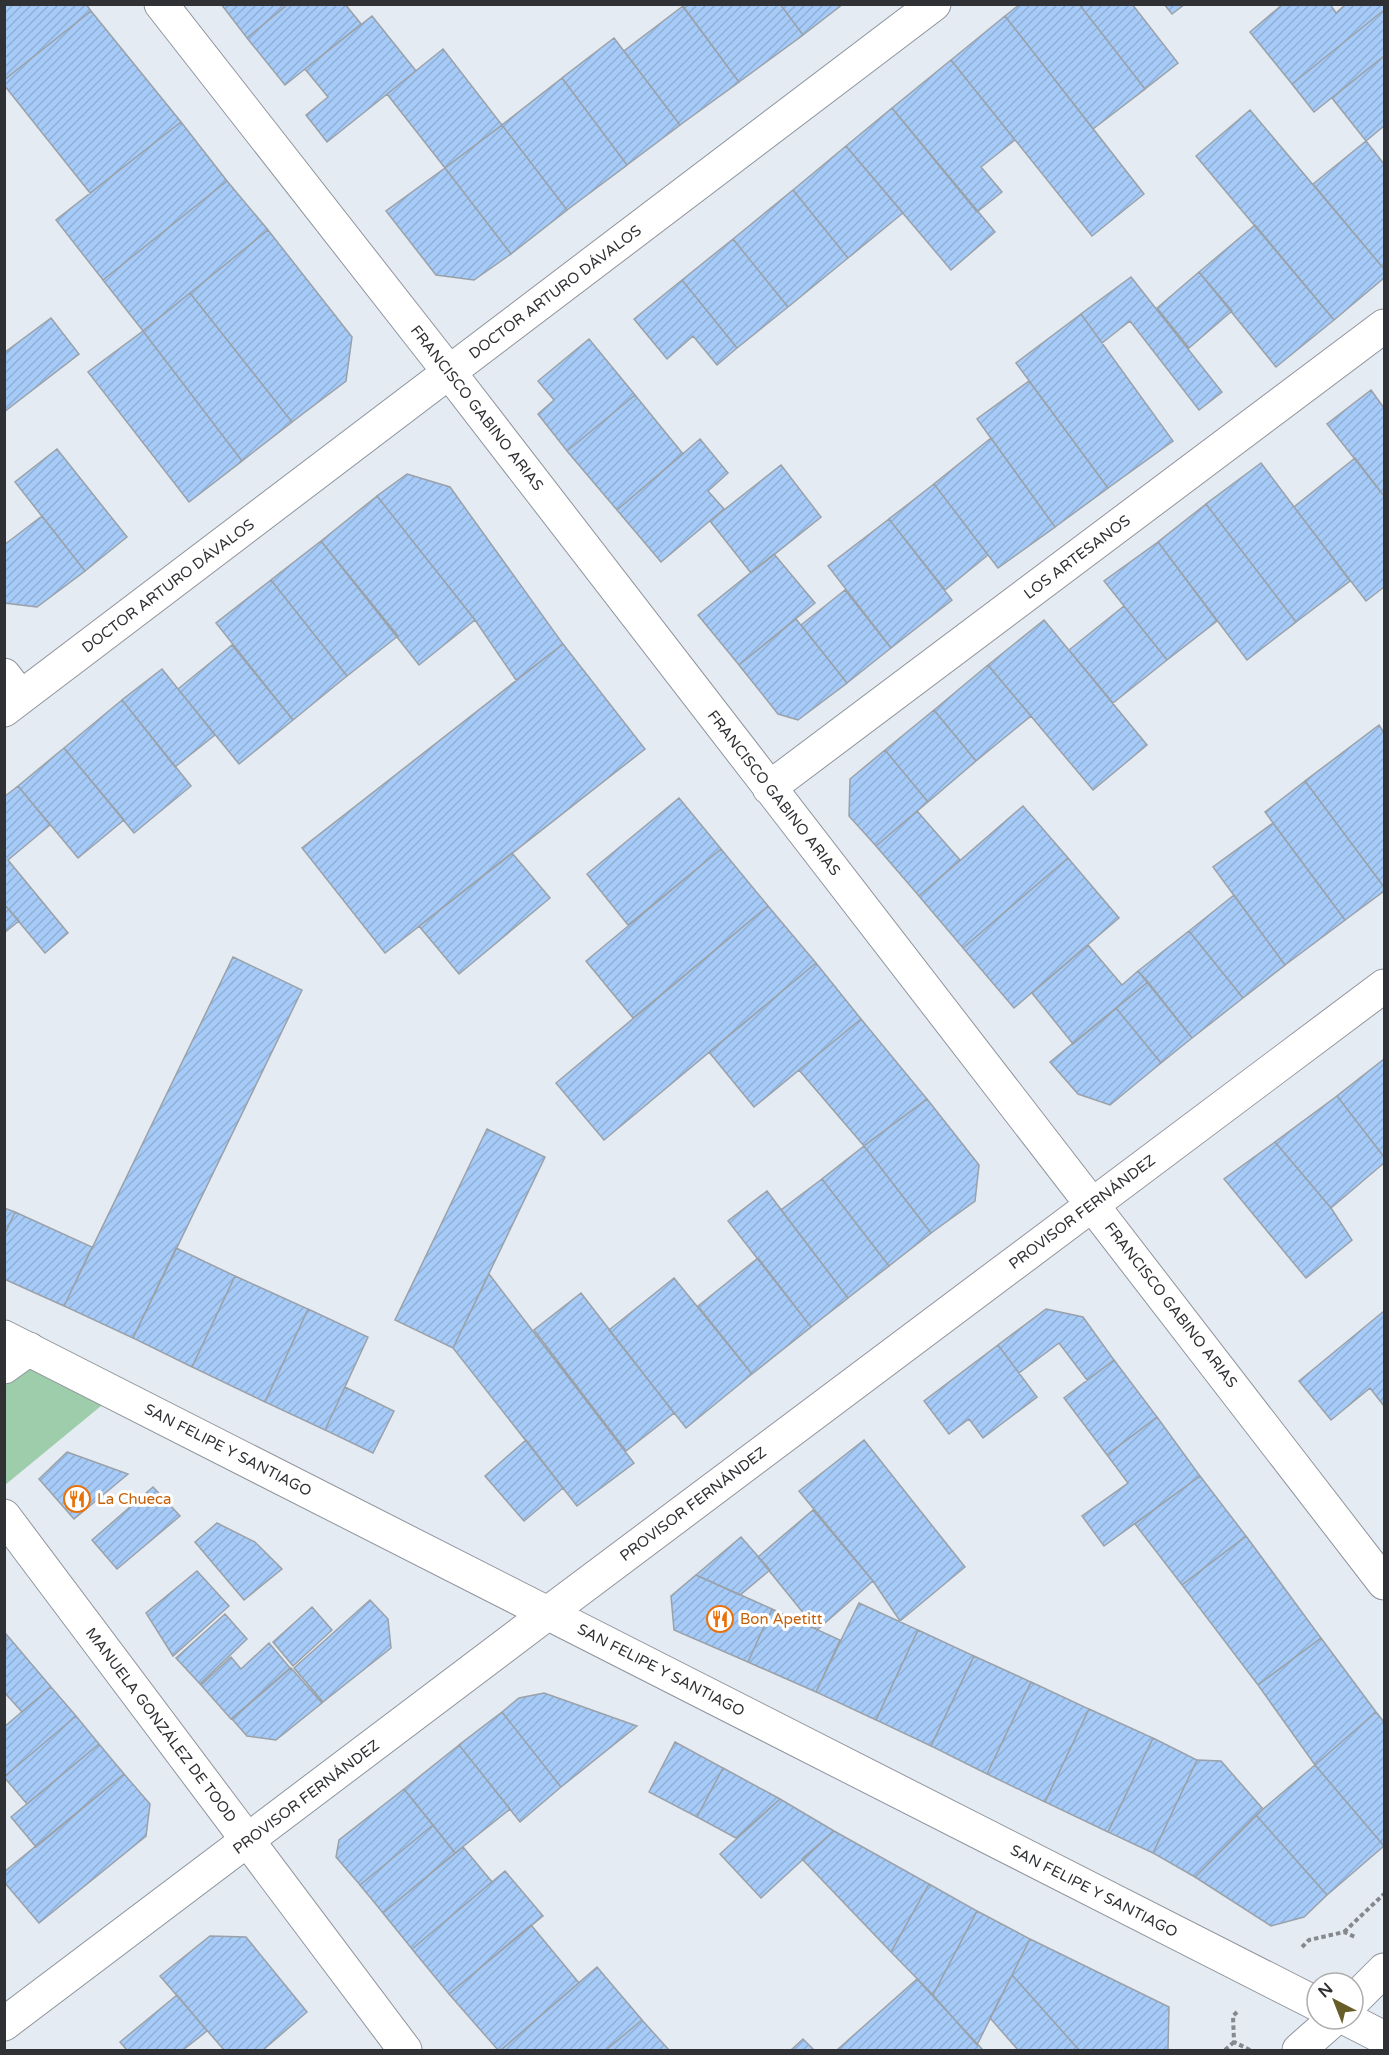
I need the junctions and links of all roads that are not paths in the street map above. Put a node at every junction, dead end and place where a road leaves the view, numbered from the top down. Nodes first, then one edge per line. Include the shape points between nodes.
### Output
1 (161, 4) edge
2 (934, 4) edge
3 (1384, 326) edge
4 (449, 372) junction
5 (10, 694) edge
6 (769, 788) junction
7 (1384, 986) edge
8 (1093, 1204) junction
9 (12, 1351) edge
10 (4, 1516) edge
11 (1384, 1583) edge
12 (548, 1613) junction
13 (248, 1841) junction
14 (1384, 1971) edge
15 (1365, 1989) edge
16 (1305, 1998) edge
17 (4, 2024) edge
18 (1365, 2028) edge
19 (1320, 2031) edge
20 (1384, 2038) edge
21 (405, 2050) edge
22 (1299, 2050) edge

1 - 4 street, FRANCISCO GABINO ARIAS
2 - 4 street, DOCTOR ARTURO DÁVALOS
3 - 6 street, LOS ARTESANOS
4 - 5 street, DOCTOR ARTURO DÁVALOS
4 - 6 street, FRANCISCO GABINO ARIAS
6 - 8 street, FRANCISCO GABINO ARIAS
7 - 8 street, PROVISOR FERNÁNDEZ
8 - 11 street, FRANCISCO GABINO ARIAS
8 - 12 street, PROVISOR FERNÁNDEZ
9 - 12 street, SAN FELIPE Y SANTIAGO
10 - 13 street, MANUELA GONZÁLEZ DE TOOD
12 - 13 street, PROVISOR FERNÁNDEZ
12 - 16 street, SAN FELIPE Y SANTIAGO
13 - 17 street, PROVISOR FERNÁNDEZ
13 - 21 street, MANUELA GONZÁLEZ DE TOOD
14 - 15 street
18 - 20 street
19 - 22 street

